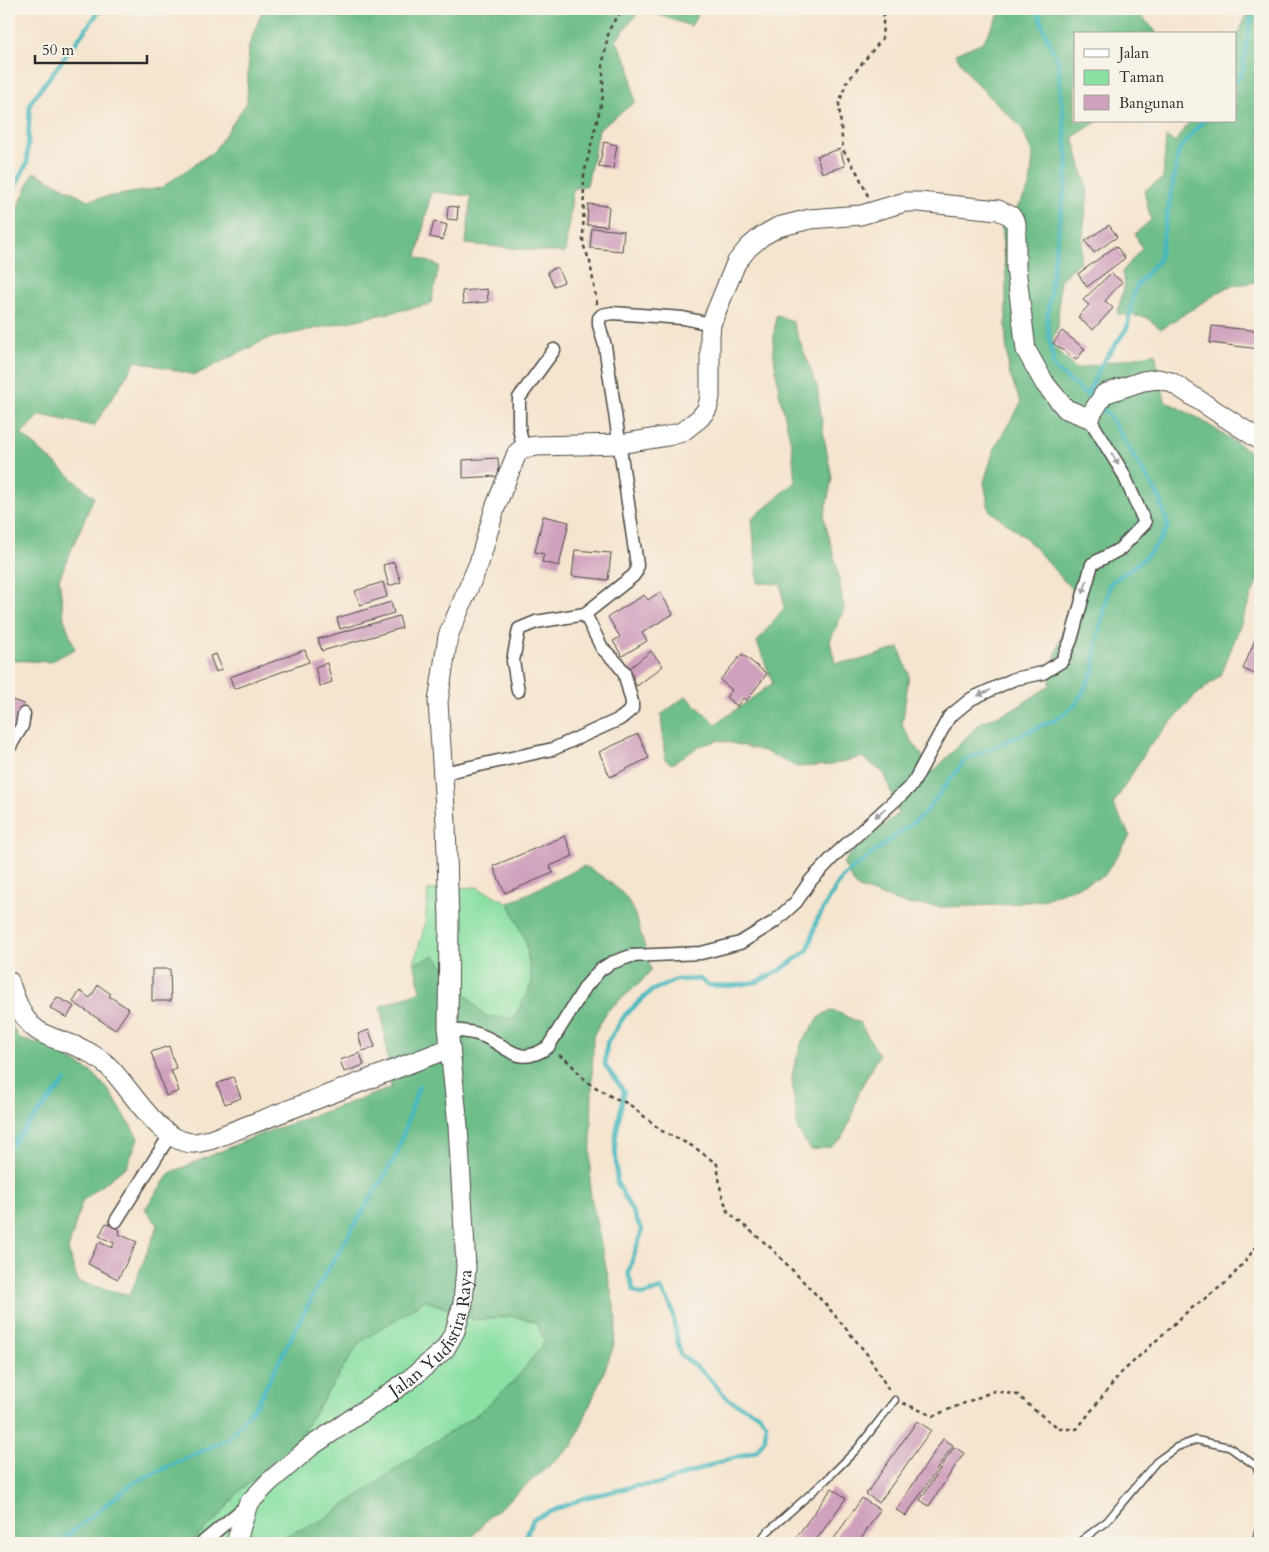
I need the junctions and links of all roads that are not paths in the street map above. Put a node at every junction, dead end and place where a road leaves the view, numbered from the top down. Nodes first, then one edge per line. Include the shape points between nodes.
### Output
1 (711, 324) junction
2 (554, 350) dead end
3 (1095, 407) junction
4 (1260, 440) edge
5 (620, 444) junction
6 (524, 448) junction
7 (585, 614) junction
8 (518, 691) dead end
9 (24, 714) dead end
10 (9, 748) edge
11 (443, 772) junction
12 (9, 981) edge
13 (449, 1040) junction
14 (170, 1135) junction
15 (116, 1221) dead end
16 (895, 1400) road end
17 (1260, 1476) edge
18 (248, 1504) junction
19 (1260, 1526) edge
20 (202, 1543) edge
21 (236, 1543) edge
22 (759, 1543) edge
23 (1078, 1543) edge
24 (1255, 1543) edge

1 - 3 street via 736,263 748,248 778,227 810,219 861,215 905,202 998,210 1013,217 1016,223 1016,268 1026,350 1045,384 1066,409
1 - 5 street via 707,409 682,432
1 - 5 street via 682,318 612,313 599,318
2 - 6 street via 519,398 519,427
3 - 4 street via 1143,381 1158,379 1171,382
3 -> 13 street via 1145,523 1120,549 1092,564 1062,661 971,699 949,717 912,785 836,853 796,902 774,922 740,944 701,953 631,956 611,963 586,986 548,1047 539,1053 522,1056 511,1053 485,1036 466,1030
5 - 6 street
5 - 7 street via 636,572
6 - 11 street, Jalan Yudistira Raya via 512,463 479,562 448,636 438,702
7 - 8 street via 536,622 520,629 513,661
7 - 11 street via 602,648 624,672 632,709 620,719 553,749
9 - 10 street via 22,726
11 - 13 street, Jalan Yudistira Raya via 449,920
12 - 14 street via 25,1017 36,1031 74,1044 108,1066
13 - 14 street via 210,1140 192,1143
13 - 18 street, Jalan Yudistira Raya via 458,1126 466,1267 463,1303 455,1331 445,1349 409,1380 310,1447 268,1482
14 - 15 street
16 - 22 lane via 857,1449
17 - 23 lane via 1256,1466 1228,1447 1196,1440 1177,1447 1156,1462 1107,1521
18 - 20 street
18 - 21 street, Jalan Yudistira Raya
19 - 24 lane

